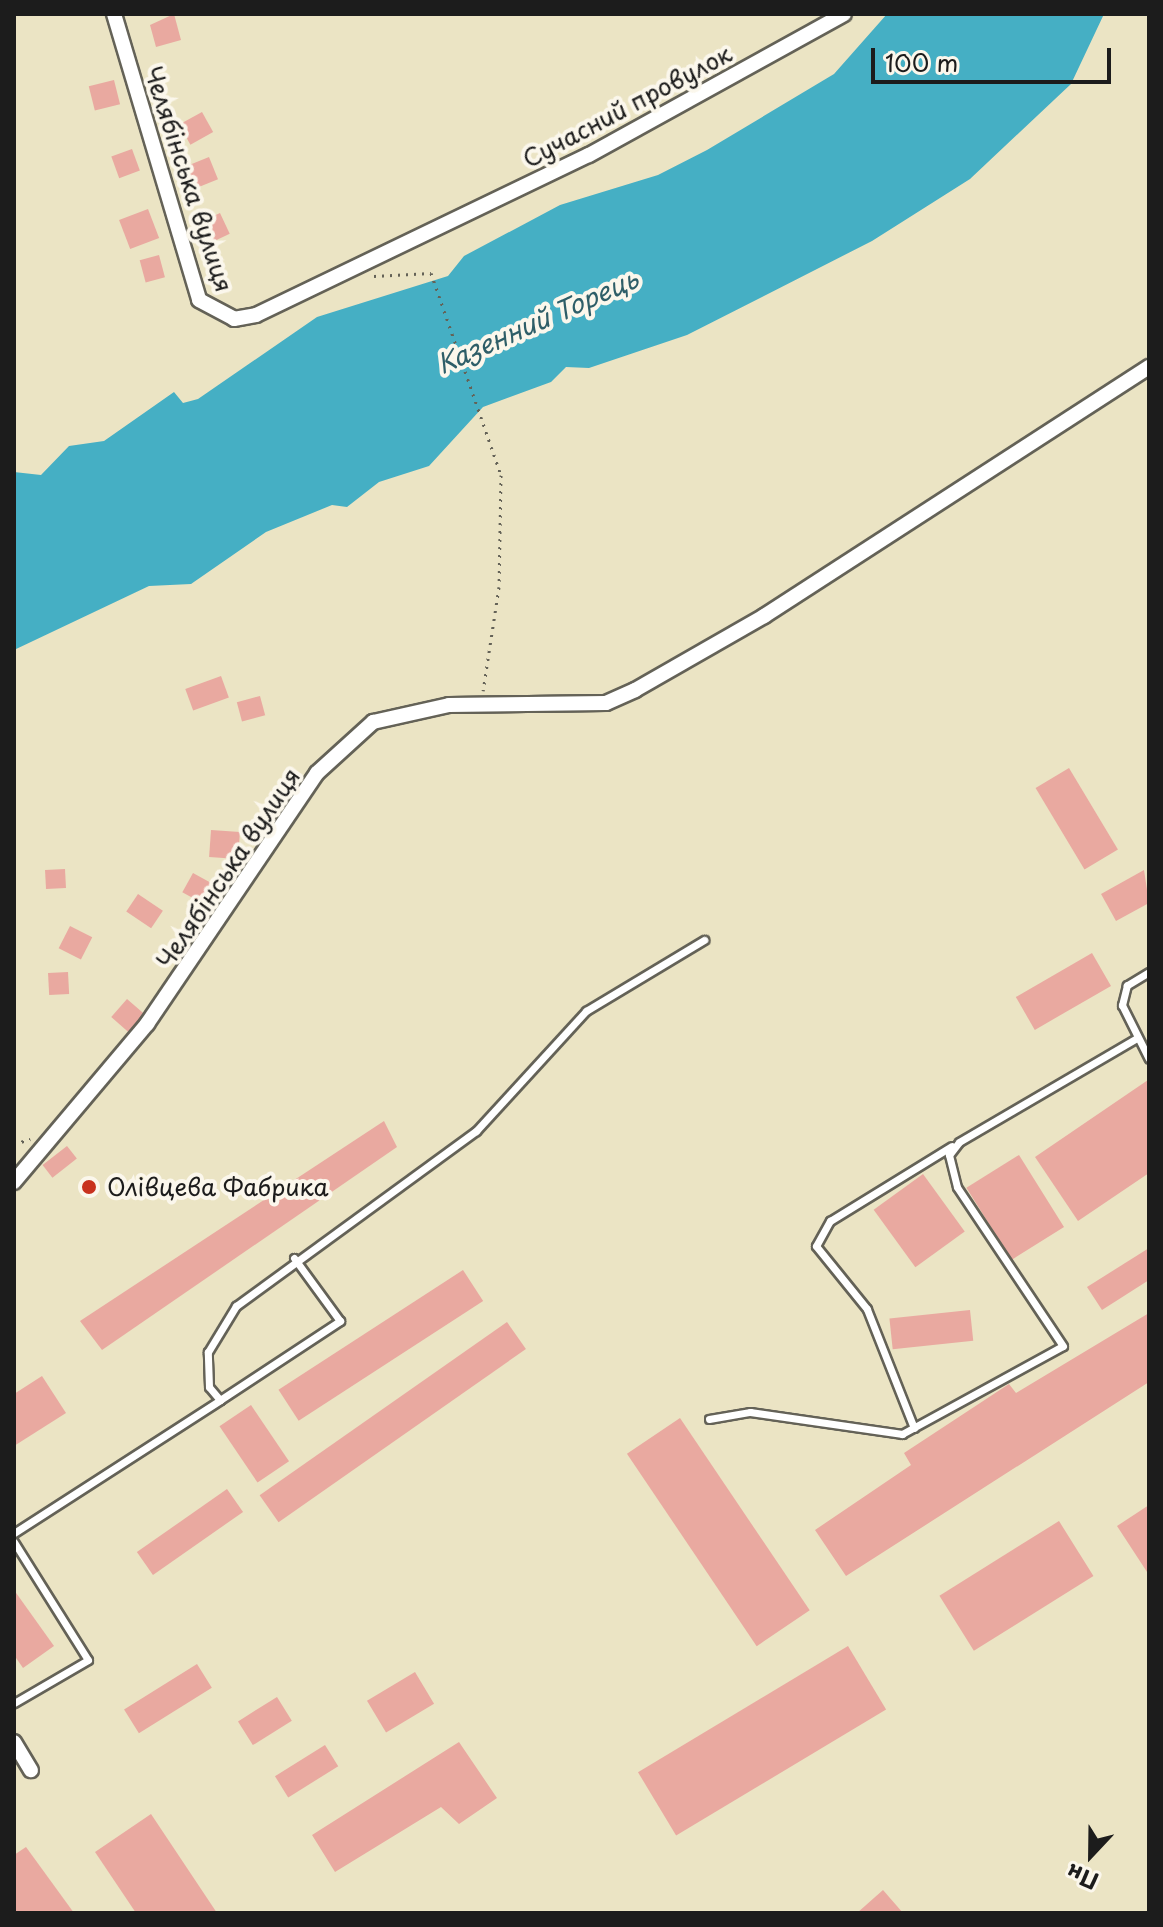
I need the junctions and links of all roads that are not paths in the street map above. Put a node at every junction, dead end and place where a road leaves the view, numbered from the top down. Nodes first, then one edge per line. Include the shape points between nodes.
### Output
1 (114, 14) edge
2 (844, 14) edge
3 (428, 232) joint
4 (1149, 367) edge
5 (704, 940) dead end
6 (1149, 972) edge
7 (1137, 1038) junction
8 (1149, 1059) edge
9 (959, 1142) junction
10 (14, 1182) edge
11 (294, 1258) junction
12 (220, 1400) junction
13 (709, 1419) dead end
14 (914, 1428) junction
15 (14, 1533) edge
16 (14, 1542) edge
17 (14, 1703) edge
18 (14, 1742) edge
19 (31, 1770) dead end

1 - 3 street, Челябінська вулиця via 206,308 223,319 256,315
2 - 3 street, Сучасний провулок via 589,155
4 - 10 street, Челябінська вулиця via 666,676 606,703 481,702 408,710 346,741 317,773 147,1024
5 - 11 lane via 586,1011 476,1131
6 - 7 lane via 1127,985 1122,1005
7 - 8 lane
7 - 9 lane
9 - 14 lane via 830,1221 816,1246 867,1309
9 - 14 lane via 949,1155 957,1187 1063,1346
11 - 12 lane via 236,1306 218,1331 206,1371
11 - 12 lane via 340,1321
12 - 15 lane
13 - 14 lane via 750,1412 902,1434
16 - 17 lane via 88,1660
18 - 19 street

